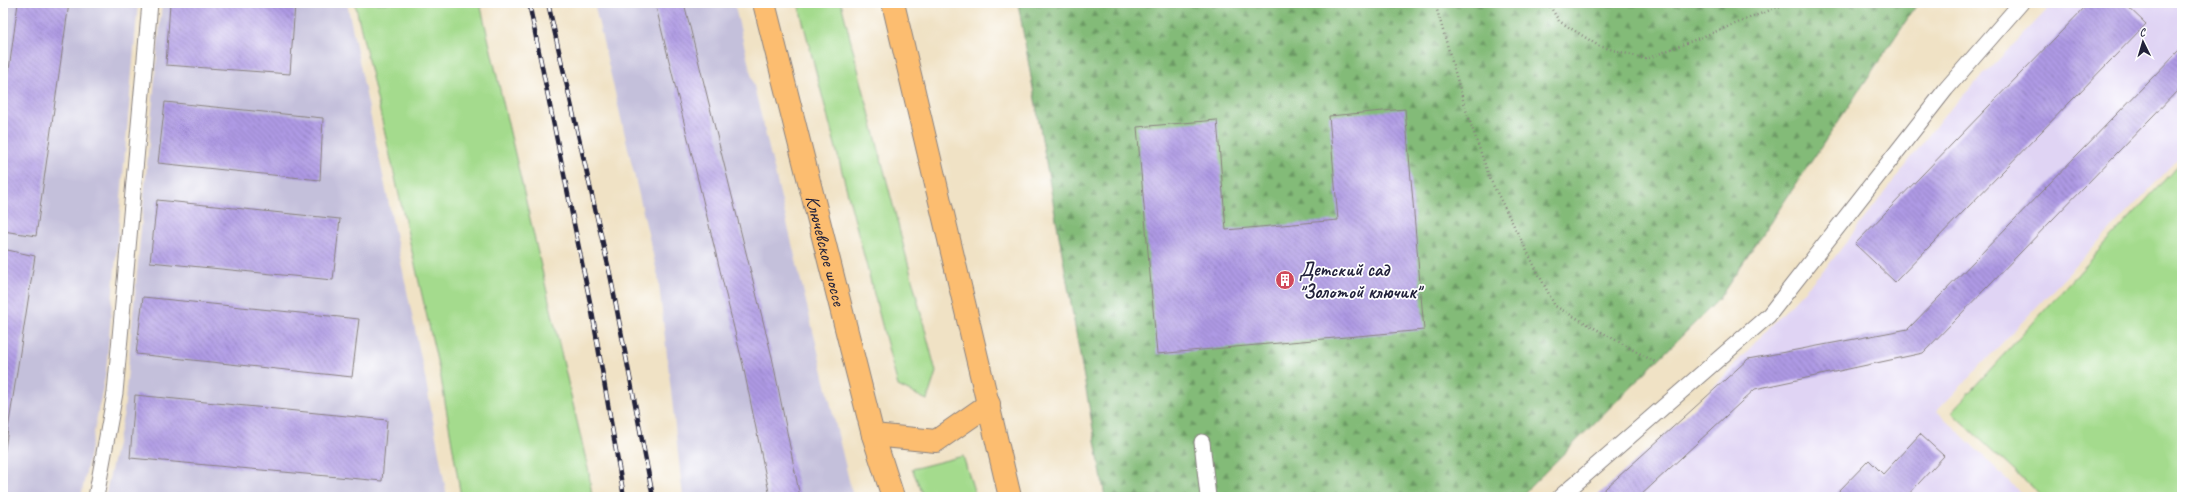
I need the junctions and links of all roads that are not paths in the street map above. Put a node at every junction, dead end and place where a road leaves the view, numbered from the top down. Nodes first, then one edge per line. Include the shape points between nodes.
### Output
1 (150, 3) edge
2 (764, 3) edge
3 (893, 3) edge
4 (2021, 3) edge
5 (989, 404) junction
6 (873, 435) junction
7 (1202, 442) dead end
8 (96, 497) edge
9 (893, 497) edge
10 (1010, 497) edge
11 (1208, 497) edge
12 (1560, 497) edge

1 - 8 lane via 115,393
2 - 6 main road, Ключевское шоссе
3 - 5 main road
4 - 12 lane via 1946,89 1769,315
5 - 6 main road via 936,441
5 - 10 main road
6 - 9 main road, Ключевское шоссе
7 - 11 lane

